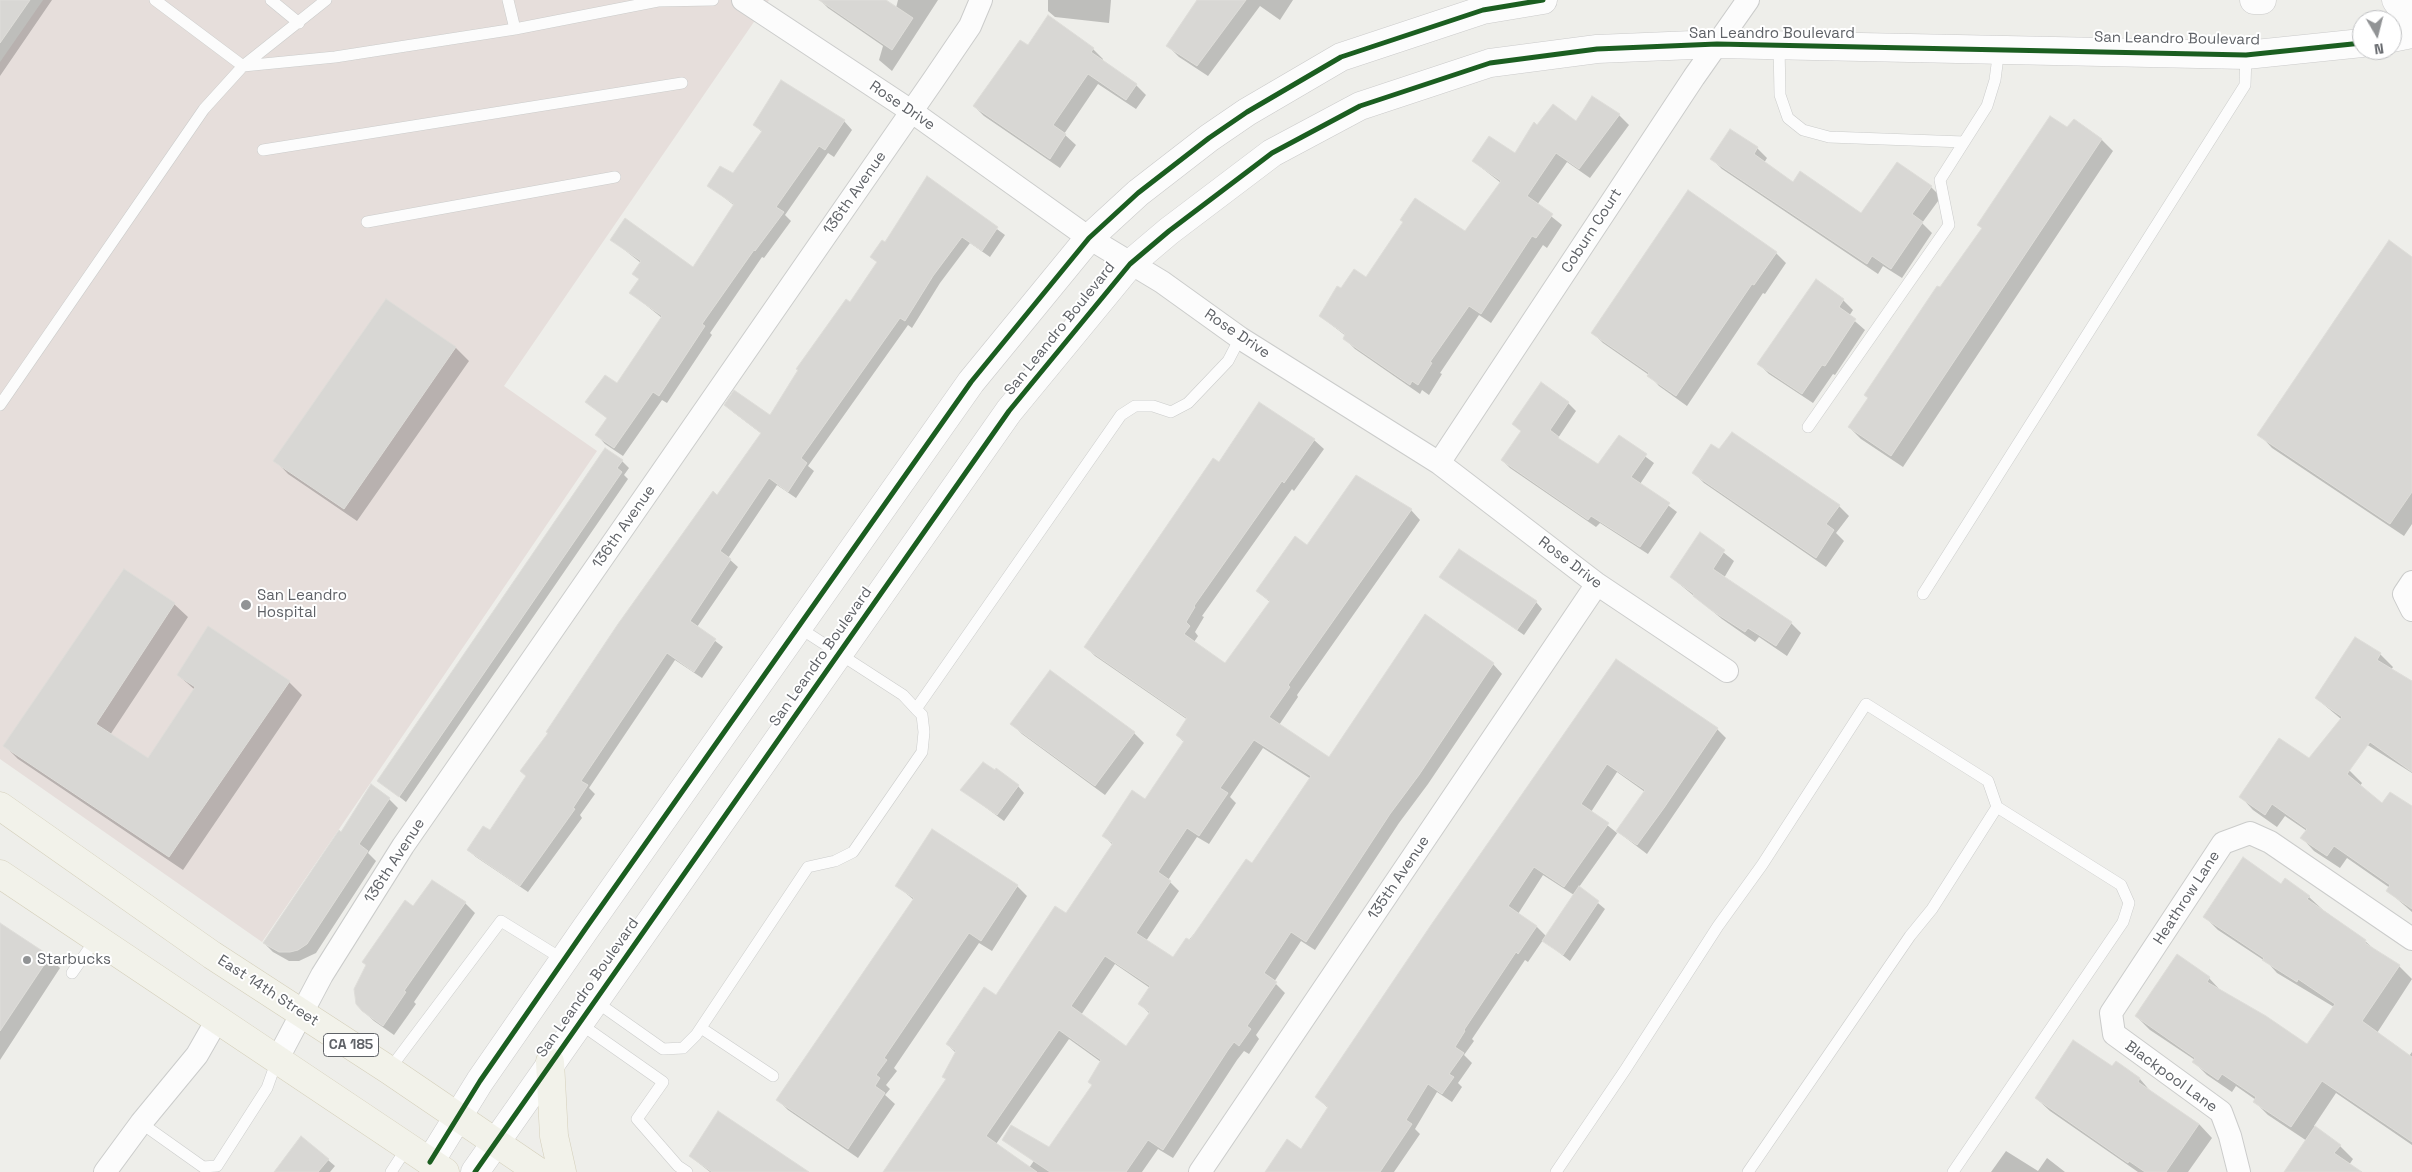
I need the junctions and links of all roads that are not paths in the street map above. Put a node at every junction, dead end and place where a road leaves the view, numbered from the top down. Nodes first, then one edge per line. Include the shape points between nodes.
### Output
1 (155, 0) edge
2 (271, 0) edge
3 (326, 0) edge
4 (508, 0) edge
5 (708, 0) edge
6 (713, 0) edge
7 (743, 0) edge
8 (982, 0) edge
9 (1543, 0) edge
10 (1748, 0) edge
11 (2254, 0) edge
12 (2261, 0) edge
13 (2396, 0) edge
14 (299, 23) junction
15 (2412, 23) edge
16 (515, 29) junction
17 (1717, 44) junction
18 (2352, 44) edge
19 (1779, 46) junction
20 (1999, 49) junction
21 (2246, 54) junction
22 (243, 66) junction
23 (682, 83) dead end
24 (910, 111) junction
25 (1964, 142) junction
26 (263, 150) dead end
27 (615, 177) dead end
28 (367, 222) dead end
29 (1089, 238) junction
30 (1130, 264) junction
31 (1240, 338) junction
32 (0, 405) edge
33 (1808, 428) dead end
34 (1439, 464) junction
35 (2412, 582) edge
36 (1597, 584) junction
37 (1923, 594) dead end
38 (2412, 610) edge
39 (798, 627) junction
40 (838, 654) junction
41 (1727, 671) dead end
42 (916, 709) junction
43 (0, 806) edge
44 (1997, 807) junction
45 (0, 874) edge
46 (2412, 938) edge
47 (96, 939) junction
48 (564, 960) junction
49 (72, 973) dead end
50 (594, 1000) junction
51 (302, 1013) junction
52 (2111, 1013) joint
53 (217, 1020) junction
54 (578, 1022) junction
55 (701, 1028) junction
56 (277, 1060) junction
57 (550, 1062) junction
58 (389, 1070) junction
59 (773, 1076) dead end
60 (457, 1118) junction
61 (141, 1123) junction
62 (495, 1143) junction
63 (408, 1146) junction
64 (437, 1167) edge
65 (105, 1172) edge
66 (391, 1172) edge
67 (475, 1172) edge
68 (539, 1172) edge
69 (562, 1172) edge
70 (687, 1172) edge
71 (1200, 1172) edge
72 (1556, 1172) edge
73 (1748, 1172) edge
74 (1953, 1172) edge
75 (2239, 1172) edge

1 - 22 lane
2 - 14 lane
3 - 14 lane
4 - 16 lane
5 - 6 lane
5 - 16 lane via 658,1
7 - 24 street, Rose Drive
8 - 24 street, 136th Avenue via 970,26
9 - 29 main road via 1483,10 1342,57 1209,138 1138,193
10 - 17 street, Coburn Court
11 - 12 main road
13 - 15 main road
14 - 22 lane
16 - 22 lane via 335,57
17 - 19 main road, San Leandro Boulevard
17 - 30 main road, San Leandro Boulevard via 1597,49 1490,63 1360,106 1272,153 1169,230
17 - 34 street, Coburn Court
18 - 21 main road, San Leandro Boulevard
19 - 20 main road, San Leandro Boulevard
19 - 25 lane via 1780,95 1788,118 1803,130 1829,137
20 - 21 main road, San Leandro Boulevard
20 - 25 lane via 1987,106
21 - 37 lane via 2245,85
22 - 32 lane via 204,109
23 - 26 lane
24 - 29 street, Rose Drive
24 - 51 street, 136th Avenue via 403,846 322,975
25 - 33 lane via 1940,180 1949,225
27 - 28 lane
29 - 30 street, Rose Drive
29 - 39 main road via 971,382
30 - 31 street, Rose Drive via 1162,282
30 - 40 main road, San Leandro Boulevard via 1009,411
31 - 34 street, Rose Drive
31 - 42 lane via 1228,361 1188,403 1171,412 1153,406 1135,406 1121,415
34 - 36 street, Rose Drive
35 - 38 street via 2404,594
36 - 41 street, Rose Drive
36 - 71 street, 135th Avenue
39 - 40 lane
39 - 48 main road
40 - 42 lane via 895,690
40 - 50 main road, San Leandro Boulevard
42 - 55 lane via 922,715 922,752 853,852 836,861 808,867
43 - 51 main road, East 14th Street / CA 185 via 212,955
44 - 72 lane via 1988,781 1866,704
44 - 73 lane via 1932,909
44 - 74 lane via 2120,885 2129,904 2123,922
45 - 47 main road
46 - 52 street, Heathrow Lane via 2270,842 2250,833 2223,843
47 - 49 lane
47 - 53 main road
48 - 58 lane via 500,920
48 - 60 main road
50 - 54 main road, San Leandro Boulevard
50 - 55 lane via 663,1049 683,1048
51 - 56 street, 136th Avenue
51 - 58 main road, East 14th Street / CA 185
52 - 75 street, Blackpool Lane via 2114,1034 2221,1112
53 - 56 main road
53 - 61 street via 197,1055
54 - 57 main road, San Leandro Boulevard
54 - 70 lane via 662,1082 637,1119
55 - 59 lane
56 - 61 lane via 267,1088 217,1166 203,1167
56 - 63 main road
57 - 62 main road, San Leandro Boulevard
57 - 69 main road via 554,1136
58 - 60 main road, East 14th Street / CA 185
60 - 62 main road, East 14th Street / CA 185
60 - 64 main road
61 - 65 street
62 - 67 main road, San Leandro Boulevard
62 - 68 main road, East 14th Street / CA 185
63 - 64 main road
63 - 66 lane

